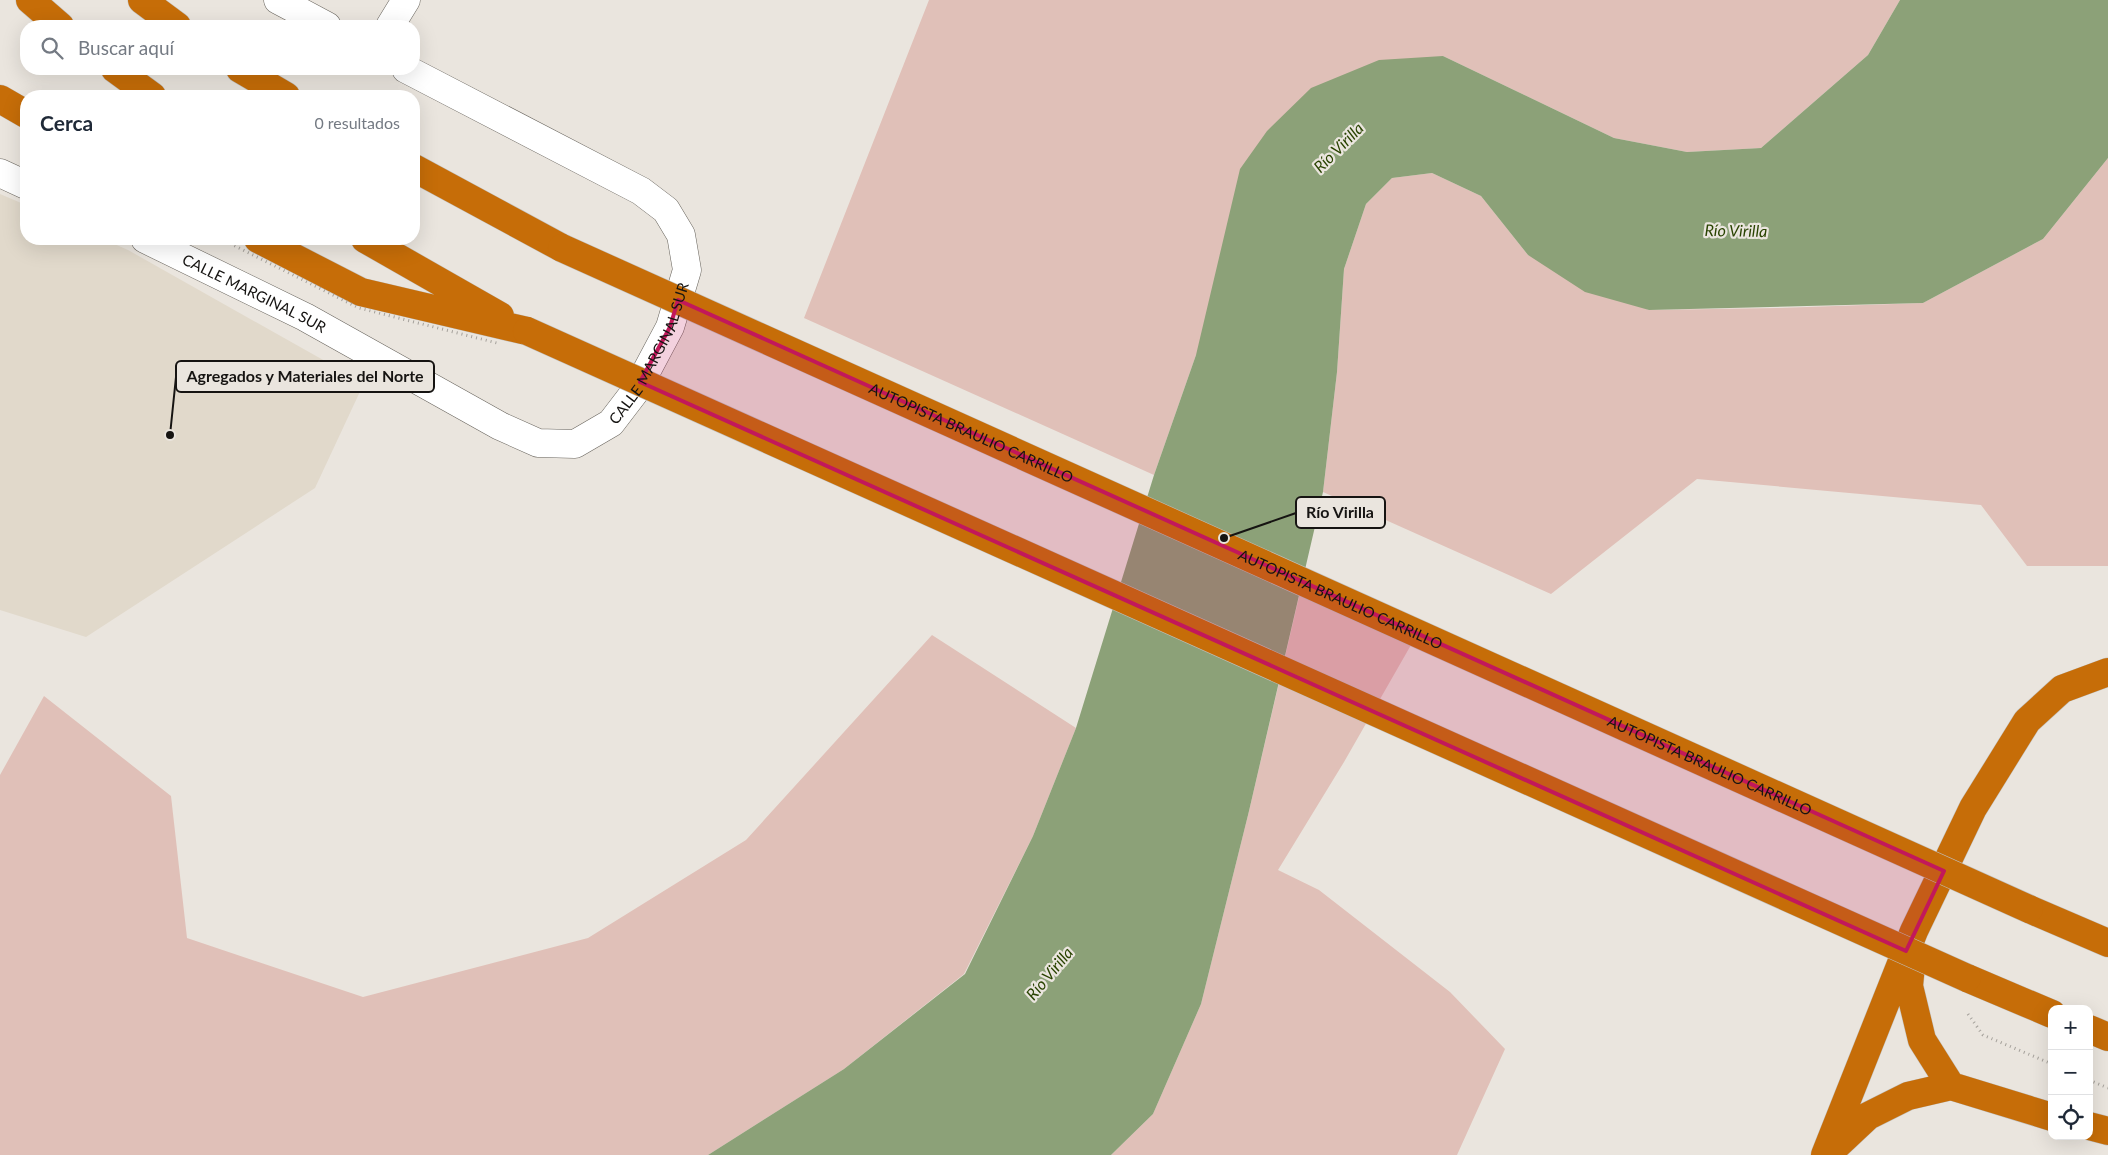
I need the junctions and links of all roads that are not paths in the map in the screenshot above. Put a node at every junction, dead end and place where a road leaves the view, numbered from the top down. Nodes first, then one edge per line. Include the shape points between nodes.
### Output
1 (30, 0) edge
2 (142, 0) edge
3 (278, 0) edge
4 (406, 0) edge
5 (53, 20) edge
6 (169, 20) edge
7 (316, 20) edge
8 (394, 20) edge
9 (123, 75) edge
10 (250, 75) edge
11 (418, 75) edge
12 (144, 90) edge
13 (276, 90) edge
14 (0, 99) edge
15 (20, 111) edge
16 (420, 171) edge
17 (0, 173) edge
18 (20, 182) edge
19 (157, 245) edge
20 (270, 245) edge
21 (376, 245) edge
22 (528, 332) junction
23 (2108, 672) edge
24 (1914, 931) junction
25 (2108, 942) edge
26 (2048, 1012) edge
27 (2093, 1031) edge
28 (2108, 1037) edge
29 (1951, 1086) junction
30 (2048, 1116) edge
31 (2093, 1127) edge
32 (2108, 1131) edge
33 (1825, 1155) edge
34 (1830, 1155) edge

1 - 5 highway
2 - 6 highway
3 - 7 street
4 - 8 street
9 - 12 highway
10 - 13 highway
11 - 19 street, CALLE MARGINAL SUR via 641,190 666,210 681,235 687,270 670,327 636,389 611,423 575,444 538,443 500,426 305,317
14 - 15 highway
16 - 25 highway, AUTOPISTA BRAULIO CARRILLO, bridge via 562,248
17 - 18 street
20 - 22 highway via 361,292
21 - 22 highway
22 - 26 highway, bridge
23 - 24 highway via 2062,690 2027,721 1973,808
24 - 29 highway via 1909,986 1913,1004 1922,1040
24 - 33 highway
27 - 28 highway
29 - 30 highway
29 - 34 highway via 1908,1096 1868,1116
31 - 32 highway

